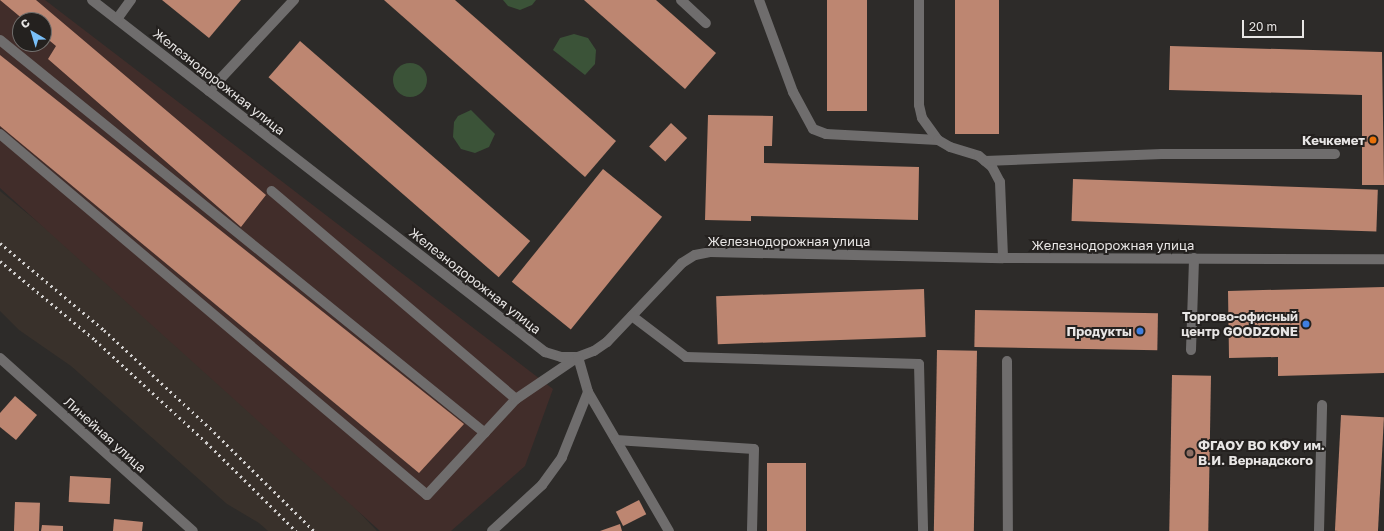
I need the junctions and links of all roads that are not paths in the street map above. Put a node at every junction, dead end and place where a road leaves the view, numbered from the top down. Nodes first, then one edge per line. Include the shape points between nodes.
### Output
1 (92, 0) edge
2 (131, 0) edge
3 (294, 0) edge
4 (681, 0) edge
5 (759, 0) edge
6 (919, 0) edge
7 (117, 19) junction
8 (706, 22) dead end
9 (0, 40) edge
10 (209, 91) junction
11 (0, 134) edge
12 (938, 140) junction
13 (1335, 154) dead end
14 (985, 161) junction
15 (272, 191) dead end
16 (1003, 258) junction
17 (1194, 258) junction
18 (1384, 259) edge
19 (632, 316) junction
20 (1192, 350) dead end
21 (578, 357) junction
22 (0, 358) edge
23 (1007, 360) dead end
24 (588, 392) junction
25 (516, 399) junction
26 (1322, 405) dead end
27 (485, 433) junction
28 (616, 440) junction
29 (193, 531) edge
30 (492, 531) edge
31 (669, 531) edge
32 (752, 531) edge
33 (923, 531) edge
34 (1008, 531) edge
35 (1318, 531) edge

1 - 7 street, Железнодорожная улица
2 - 7 street
3 - 10 street
4 - 8 street
5 - 12 street via 793,92 813,129 826,134
6 - 12 street via 920,105 929,130
7 - 10 street, Железнодорожная улица
9 - 27 street
10 - 21 street, Железнодорожная улица via 545,352 561,357
11 - 27 street via 427,495
12 - 14 street via 979,156
13 - 14 street via 1162,154
14 - 16 street via 992,167 1000,182
15 - 25 street
16 - 17 street, Железнодорожная улица
16 - 19 street, Железнодорожная улица via 710,252 695,255 682,263
17 - 18 street, Железнодорожная улица
17 - 20 street
19 - 21 street, Железнодорожная улица via 607,342 594,351
19 - 33 street via 686,357 919,364
21 - 24 street
21 - 25 street
22 - 29 street, Линейная улица
23 - 34 street
24 - 28 street
24 - 30 street via 562,457 542,485
25 - 27 street
26 - 35 street
28 - 31 street
28 - 32 street via 754,449

